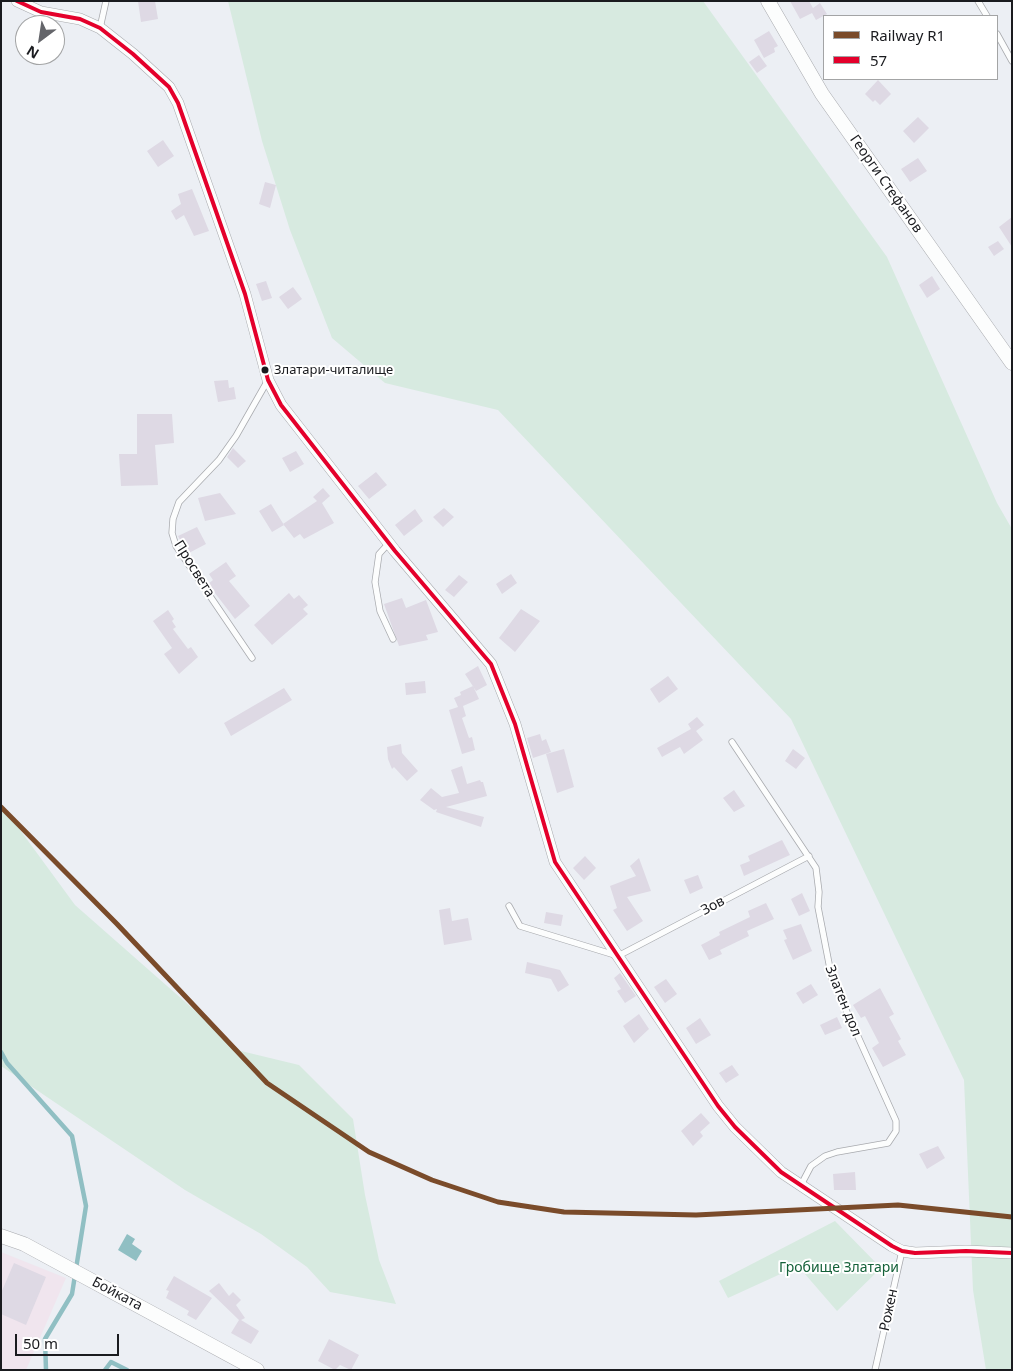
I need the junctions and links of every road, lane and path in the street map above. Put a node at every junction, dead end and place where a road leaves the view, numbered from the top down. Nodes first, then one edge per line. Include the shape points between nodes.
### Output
1 (17, 1) edge
2 (106, 1) edge
3 (768, 1) edge
4 (978, 1) edge
5 (986, 15) edge
6 (100, 28) junction
7 (998, 36) edge
8 (1012, 61) edge
9 (1012, 363) edge
10 (268, 380) junction
11 (389, 544) junction
12 (393, 639) dead end
13 (252, 658) dead end
14 (732, 742) dead end
15 (809, 856) junction
16 (509, 906) dead end
17 (618, 956) junction
18 (801, 1185) junction
19 (1, 1236) edge
20 (902, 1251) junction
21 (1012, 1252) edge
22 (257, 1370) edge
23 (876, 1370) edge

1 - 6 street via 41,12 80,19
2 - 6 lane
3 - 9 street, Георги Стефанов via 822,94
4 - 5 lane
6 - 10 street via 170,87 178,103 245,294
7 - 8 lane
10 - 11 street via 298,430
10 - 13 lane, Просвета via 219,460 178,502 173,526 176,546
11 - 12 lane via 379,554 375,582 380,611
11 - 17 street via 491,664 515,724 555,862
14 - 15 lane, Златен дол
15 - 17 lane, Зов
15 - 18 lane, Златен дол via 816,868 820,892 818,907 832,979 896,1121 893,1138 888,1144 825,1156 811,1166
16 - 17 lane via 520,926
17 - 18 street via 718,1106 763,1156
18 - 20 street
19 - 22 street, Бойката via 24,1244
20 - 21 street
20 - 23 lane, Рожен

